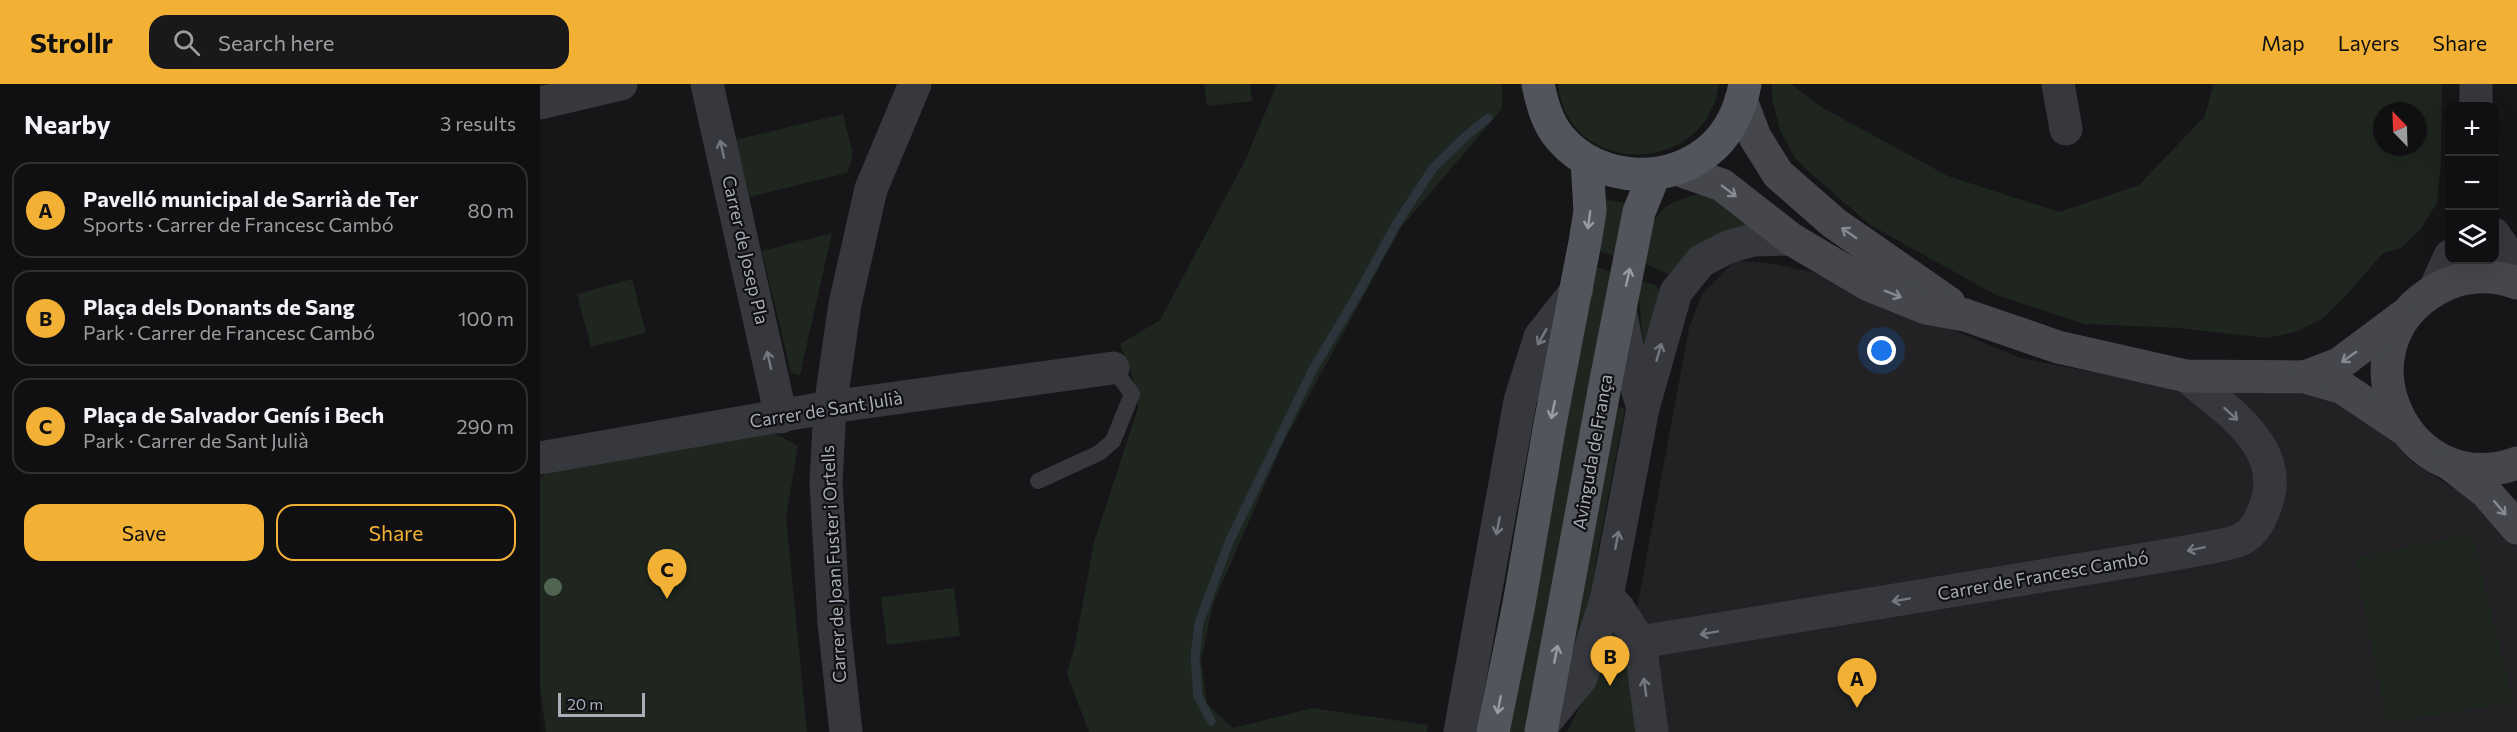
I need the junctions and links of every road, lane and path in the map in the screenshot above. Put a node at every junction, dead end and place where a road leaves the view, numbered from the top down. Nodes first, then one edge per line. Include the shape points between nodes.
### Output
1 (621, 84) edge
2 (707, 84) edge
3 (915, 84) edge
4 (1538, 84) edge
5 (2058, 84) edge
6 (2476, 84) edge
7 (1743, 92) edge
8 (2476, 102) edge
9 (540, 103) edge
10 (2066, 129) dead end
11 (1587, 161) junction
12 (1665, 172) junction
13 (2517, 221) edge
14 (2499, 224) edge
15 (1791, 239) junction
16 (2499, 241) edge
17 (2445, 264) edge
18 (2517, 268) edge
19 (2517, 283) edge
20 (1577, 290) junction
21 (2423, 300) junction
22 (1620, 309) junction
23 (1965, 315) junction
24 (1113, 368) joint
25 (2186, 376) junction
26 (2305, 376) junction
27 (830, 407) junction
28 (1643, 408) junction
29 (781, 417) junction
30 (2404, 429) junction
31 (540, 458) edge
32 (2449, 463) junction
33 (2517, 463) edge
34 (1038, 481) dead end
35 (2517, 528) edge
36 (1606, 597) junction
37 (1640, 642) junction
38 (1542, 729) edge
39 (846, 732) edge
40 (1460, 732) edge
41 (1493, 732) edge
42 (1652, 732) edge

1 - 9 street
29 -> 2 street, Carrer de Josep Pla
3 - 27 street, Carrer de Joan Fuster i Ortells via 871,189 845,304
4 - 11 main road via 1543,108 1560,138
5 - 10 street
6 - 8 street
7 - 12 main road via 1734,119 1716,145 1687,165
23 -> 7 street via 1834,223 1778,174 1755,137
11 - 12 main road via 1619,174
11 -> 20 main road via 1590,211
12 -> 15 street via 1722,185
22 -> 12 main road, Avinguda de França via 1640,212
13 - 14 street
15 -> 23 street via 1869,285 1926,308
28 -> 15 street via 1676,292 1701,261 1728,247 1754,240
16 - 18 street
17 - 21 street
19 - 21 street via 2477,276 2448,283
20 -> 40 street via 1540,337 1520,401
20 -> 41 main road
21 -> 26 street via 2339,364
21 - 30 street via 2403,319 2390,346 2386,375 2391,404
22 - 28 street
38 -> 22 main road, Avinguda de França
23 - 25 street via 2058,347
24 - 27 street, Carrer de Sant Julià
24 - 34 lane via 1132,394 1113,441 1099,453
25 - 26 street
25 -> 37 street, Carrer de Francesc Cambó via 2251,433 2265,454 2271,480 2267,502 2258,525 2241,540
26 - 30 street via 2343,388
27 - 29 street, Carrer de Sant Julià
27 - 39 street, Carrer de Joan Fuster i Ortells via 826,482 834,623
36 -> 28 street
29 - 31 street, Carrer de Sant Julià
30 - 32 street via 2424,449
32 - 33 street via 2476,469
32 -> 35 street via 2486,492
36 - 37 street
36 - 38 street via 1581,678
42 -> 37 street

